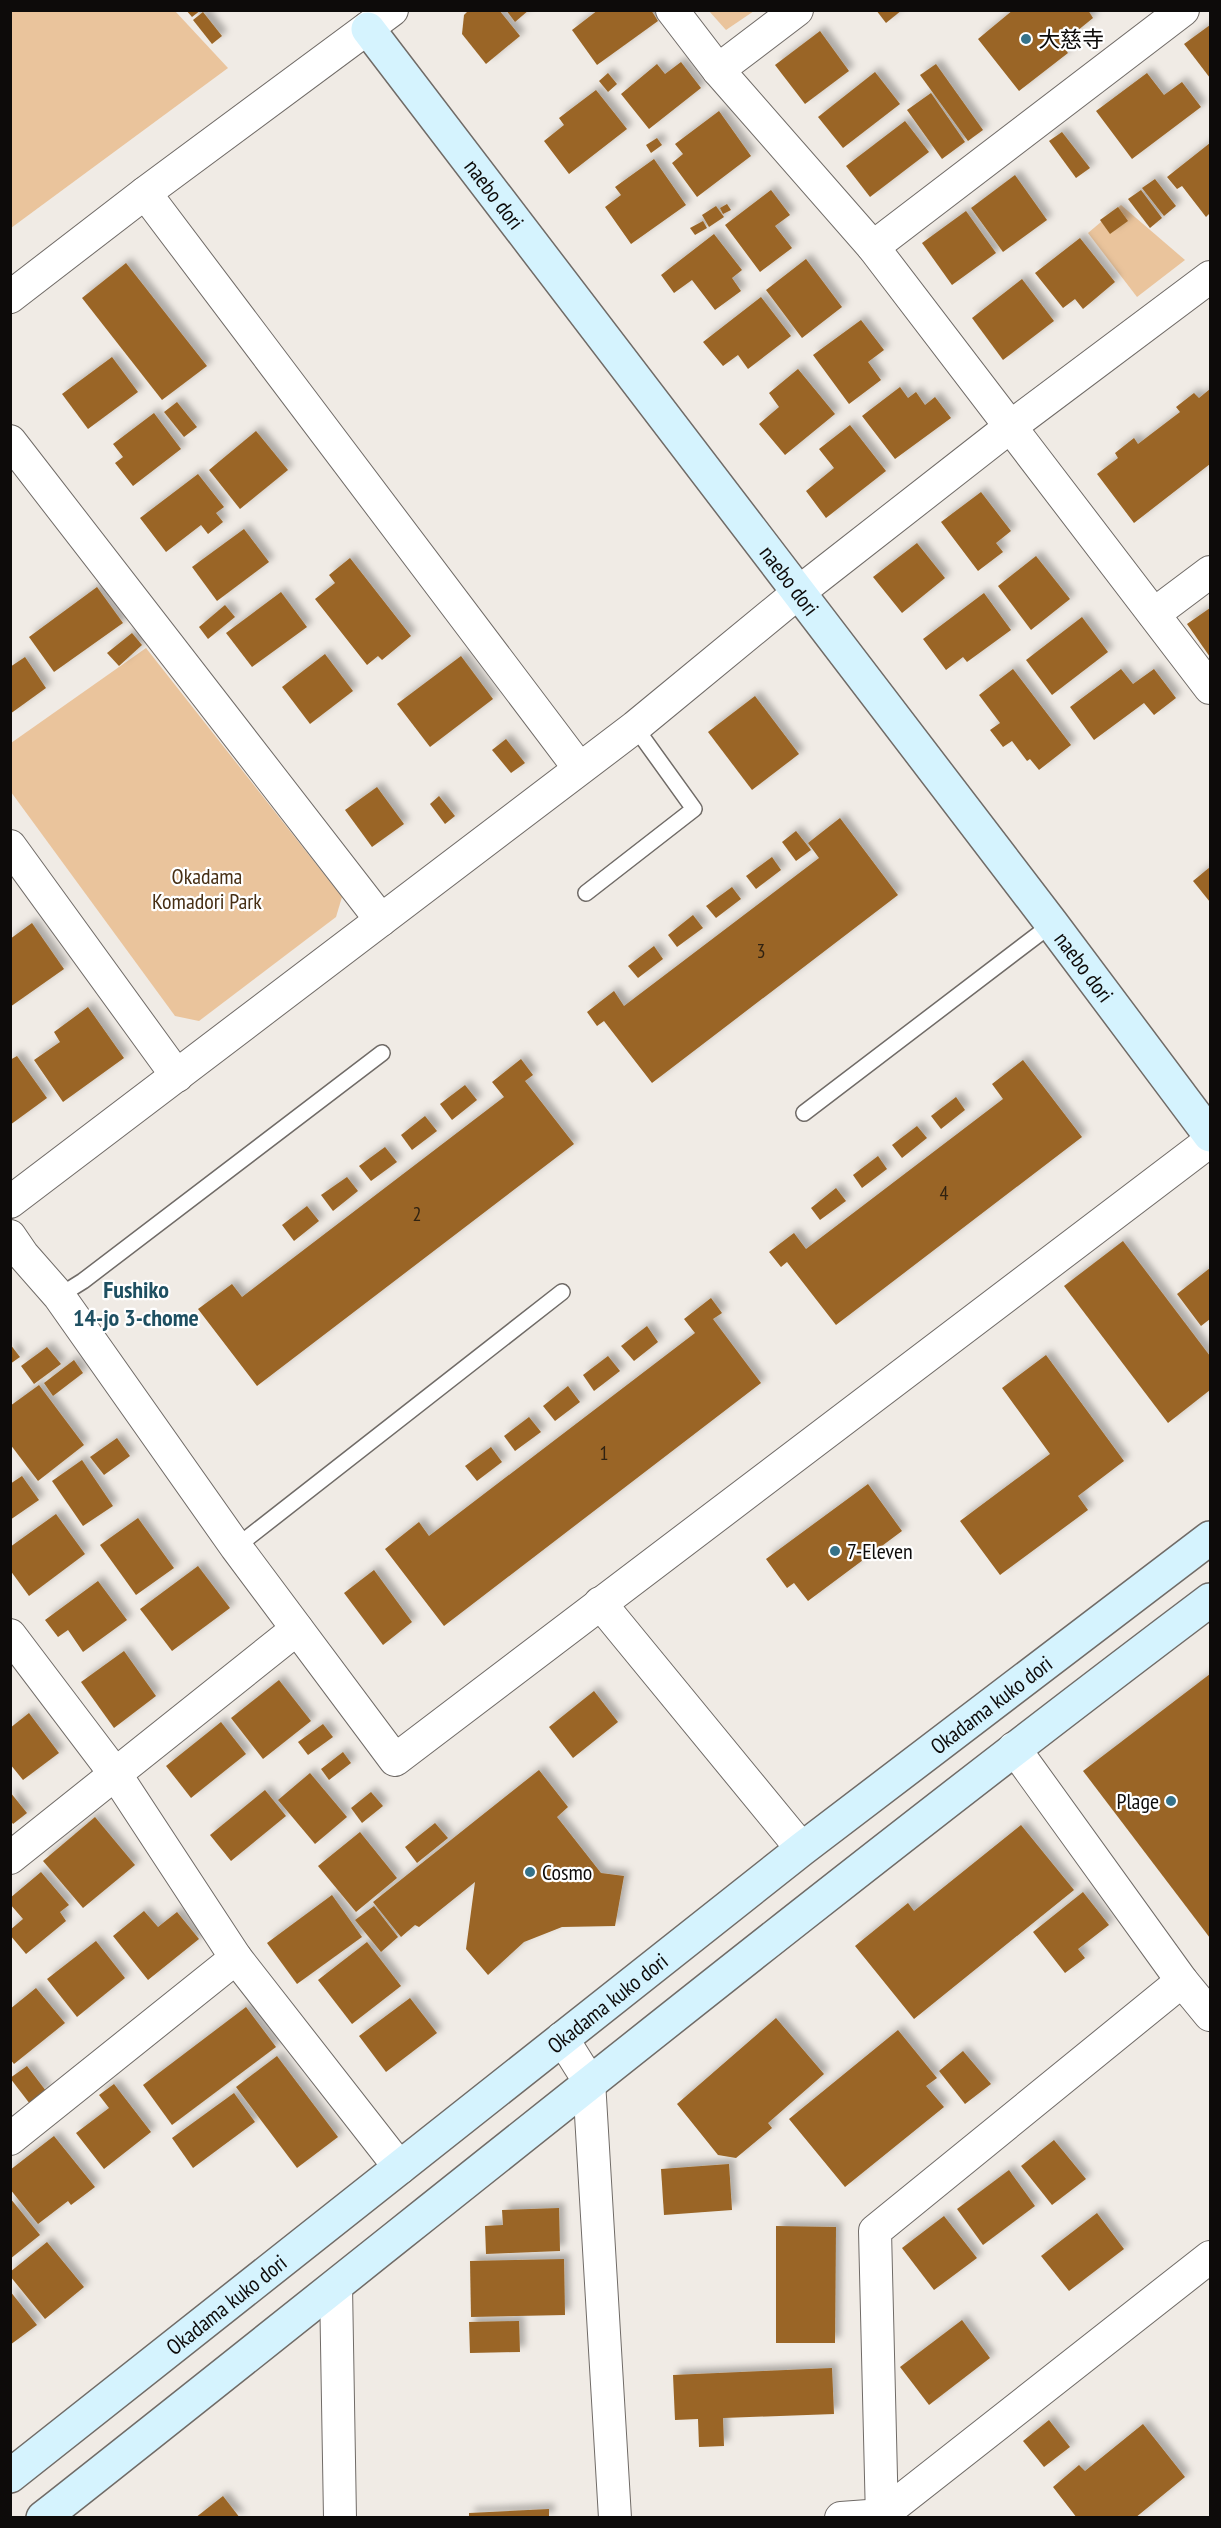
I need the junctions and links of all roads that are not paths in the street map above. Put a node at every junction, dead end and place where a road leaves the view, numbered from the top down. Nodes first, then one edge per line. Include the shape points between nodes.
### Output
1 (672, 10) edge
2 (797, 10) edge
3 (1183, 10) edge
4 (380, 20) edge
5 (718, 70) junction
6 (145, 193) junction
7 (873, 247) junction
8 (1210, 277) edge
9 (10, 297) edge
10 (1010, 427) junction
11 (10, 441) edge
12 (1210, 572) edge
13 (799, 592) junction
14 (1154, 614) junction
15 (1210, 688) edge
16 (635, 727) junction
17 (579, 768) junction
18 (10, 846) edge
19 (586, 893) dead end
20 (381, 920) junction
21 (1052, 924) junction
22 (382, 1053) dead end
23 (177, 1076) junction
24 (804, 1113) dead end
25 (1210, 1135) edge
26 (1210, 1142) edge
27 (10, 1202) edge
28 (15, 1251) edge
29 (562, 1292) dead end
30 (59, 1296) junction
31 (1210, 1538) edge
32 (236, 1548) junction
33 (1210, 1600) edge
34 (600, 1603) junction
35 (297, 1629) junction
36 (10, 1635) edge
37 (1014, 1748) junction
38 (116, 1775) junction
39 (802, 1849) junction
40 (10, 1858) edge
41 (236, 1958) junction
42 (1182, 1981) junction
43 (1210, 2015) edge
44 (562, 2038) junction
45 (589, 2081) junction
46 (10, 2139) edge
47 (400, 2168) junction
48 (1210, 2257) edge
49 (336, 2286) junction
50 (10, 2476) edge
51 (882, 2516) edge
52 (43, 2517) edge
53 (340, 2517) edge
54 (615, 2517) edge
55 (841, 2517) edge

1 - 5 street
2 - 5 street
3 - 7 street
4 - 6 street
4 - 13 main road, naebo dori
5 - 7 street
6 - 9 street
6 - 17 street
7 - 10 street
8 - 10 street
10 - 13 street
10 - 14 street
11 - 20 street
12 - 14 street
13 - 16 street
13 - 21 main road, naebo dori
14 - 15 street
16 - 17 street
16 - 19 lane via 694,809
17 - 20 street
18 - 23 street
20 - 23 street
21 - 24 lane
21 - 25 main road, naebo dori
22 - 30 lane
23 - 27 street
26 - 34 street
28 - 30 street
29 - 32 lane
30 - 32 street
31 - 39 main road, Okadama kuko dori
32 - 35 street
33 - 37 main road
34 - 35 street via 395,1760
34 - 39 street
35 - 38 street
36 - 38 street
37 - 42 street
37 - 45 main road
38 - 40 street
38 - 41 street
39 - 44 main road, Okadama kuko dori
41 - 46 street
41 - 47 street
42 - 43 street
42 - 51 street via 875,2231
44 - 45 street
44 - 47 main road, Okadama kuko dori
45 - 49 main road
45 - 54 street
47 - 50 main road, Okadama kuko dori
48 - 51 street
49 - 52 main road
49 - 53 street
51 - 55 street

